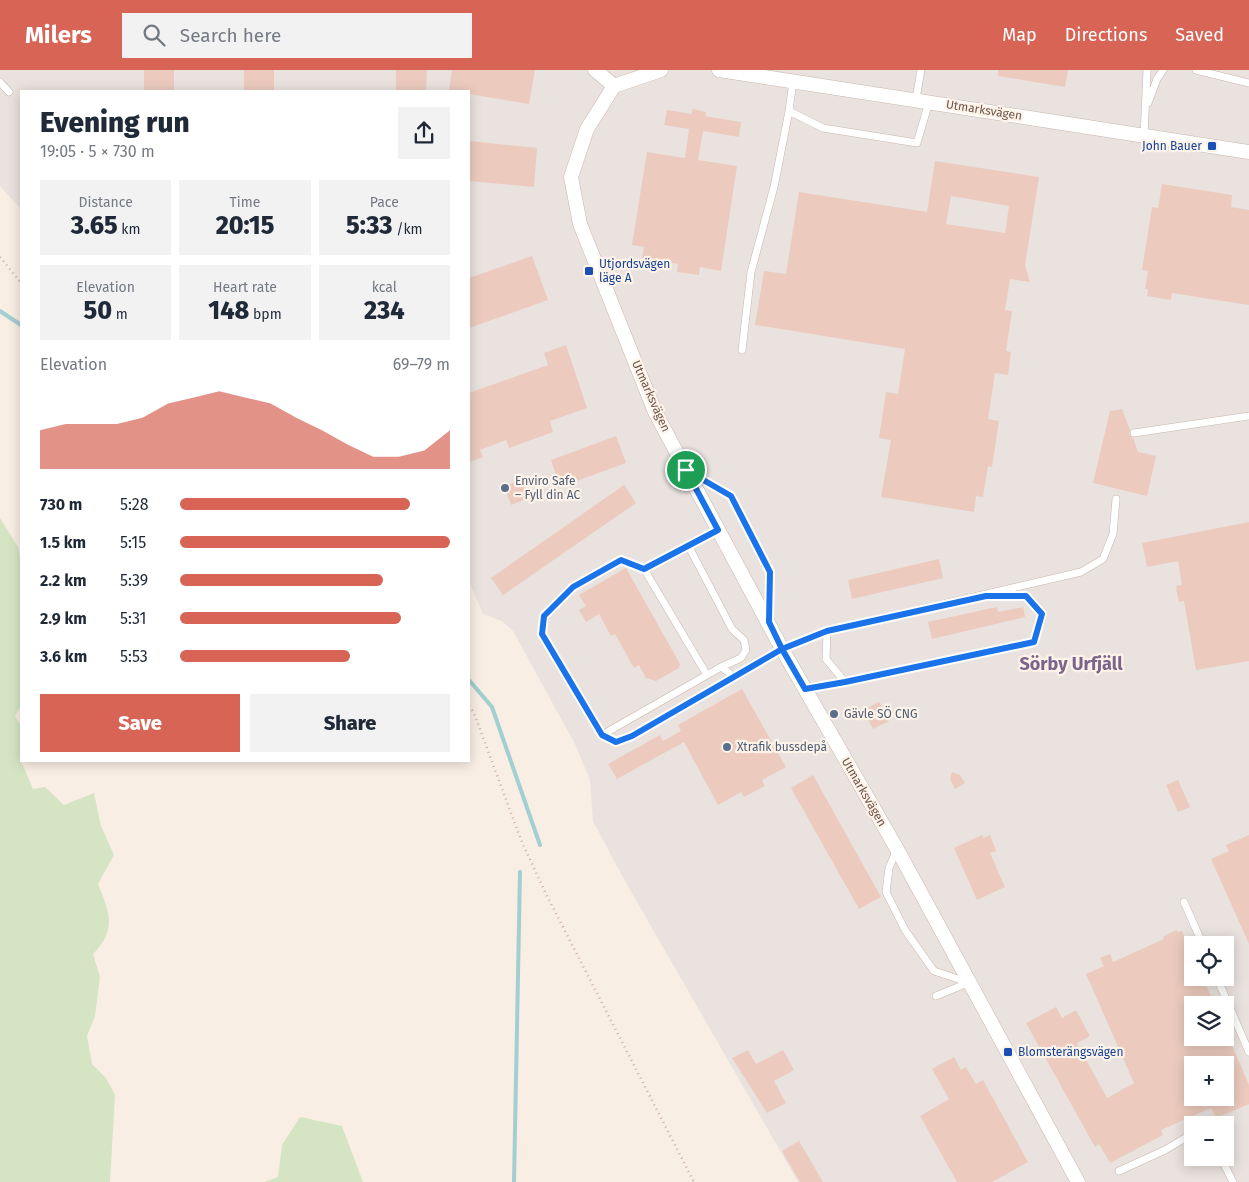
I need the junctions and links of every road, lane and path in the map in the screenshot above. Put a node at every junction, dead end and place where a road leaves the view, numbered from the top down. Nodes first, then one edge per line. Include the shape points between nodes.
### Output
1 (595, 70) edge
2 (661, 70) edge
3 (719, 70) edge
4 (921, 70) edge
5 (1146, 70) edge
6 (1164, 70) edge
7 (1196, 70) edge
8 (793, 81) junction
9 (0, 82) edge
10 (1249, 83) edge
11 (614, 86) junction
12 (10, 92) dead end
13 (923, 100) junction
14 (1146, 109) junction
15 (789, 111) junction
16 (1144, 136) junction
17 (1249, 152) edge
18 (0, 257) edge
19 (20, 282) edge
20 (742, 350) dead end
21 (1249, 416) edge
22 (1134, 433) dead end
23 (686, 470) junction
24 (1116, 499) dead end
25 (718, 530) junction
26 (688, 545) junction
27 (644, 569) junction
28 (986, 596) junction
29 (769, 622) junction
30 (827, 631) junction
31 (782, 649) junction
32 (721, 667) junction
33 (707, 675) junction
34 (735, 677) junction
35 (845, 682) junction
36 (805, 689) junction
37 (470, 707) edge
38 (602, 735) junction
39 (897, 849) junction
40 (1184, 902) dead end
41 (1199, 936) edge
42 (970, 982) junction
43 (1220, 986) edge
44 (936, 996) dead end
45 (1249, 1052) edge
46 (1184, 1139) edge
47 (1225, 1166) edge
48 (1119, 1171) dead end
49 (694, 1182) edge
50 (1078, 1182) edge
51 (1233, 1182) edge

1 - 11 street
2 - 11 street
3 - 8 street, Utmarksvägen
4 - 13 lane
5 - 14 lane
6 - 14 lane via 1157,79
7 - 10 lane
8 - 13 street, Utmarksvägen
8 - 15 lane
9 - 12 lane
11 - 23 street, Utmarksvägen via 587,130 571,177 580,224 655,412
13 - 15 lane via 917,143 823,128
13 - 16 street, Utmarksvägen
14 - 16 lane
15 - 20 lane via 774,187 751,272
16 - 17 street, Utmarksvägen
18 - 19 path
21 - 22 lane
23 - 25 street, Utmarksvägen
23 - 29 lane via 731,496 770,572
24 - 28 lane via 1113,534 1103,559 1081,572
25 - 26 lane
25 - 29 street, Utmarksvägen
26 - 27 lane
26 - 32 lane via 732,629 744,640 746,650 741,658
27 - 33 lane
27 - 38 lane via 621,560 573,587 544,616 542,634
28 - 30 lane
28 - 35 lane via 1026,596 1042,614 1034,642
29 - 31 street, Utmarksvägen
30 - 31 lane
30 - 35 lane via 826,659
31 - 34 lane
31 - 36 street, Utmarksvägen
32 - 33 lane
32 - 34 lane
33 - 38 lane
34 - 38 lane via 632,736 616,742
35 - 36 lane
36 - 39 street, Utmarksvägen
37 - 49 path via 521,840 546,894
39 - 42 street, Utmarksvägen
39 - 42 lane via 889,868 886,892 905,930 934,971
40 - 41 lane
42 - 44 lane
42 - 50 street, Utmarksvägen
43 - 45 lane
46 - 48 lane
47 - 51 lane

